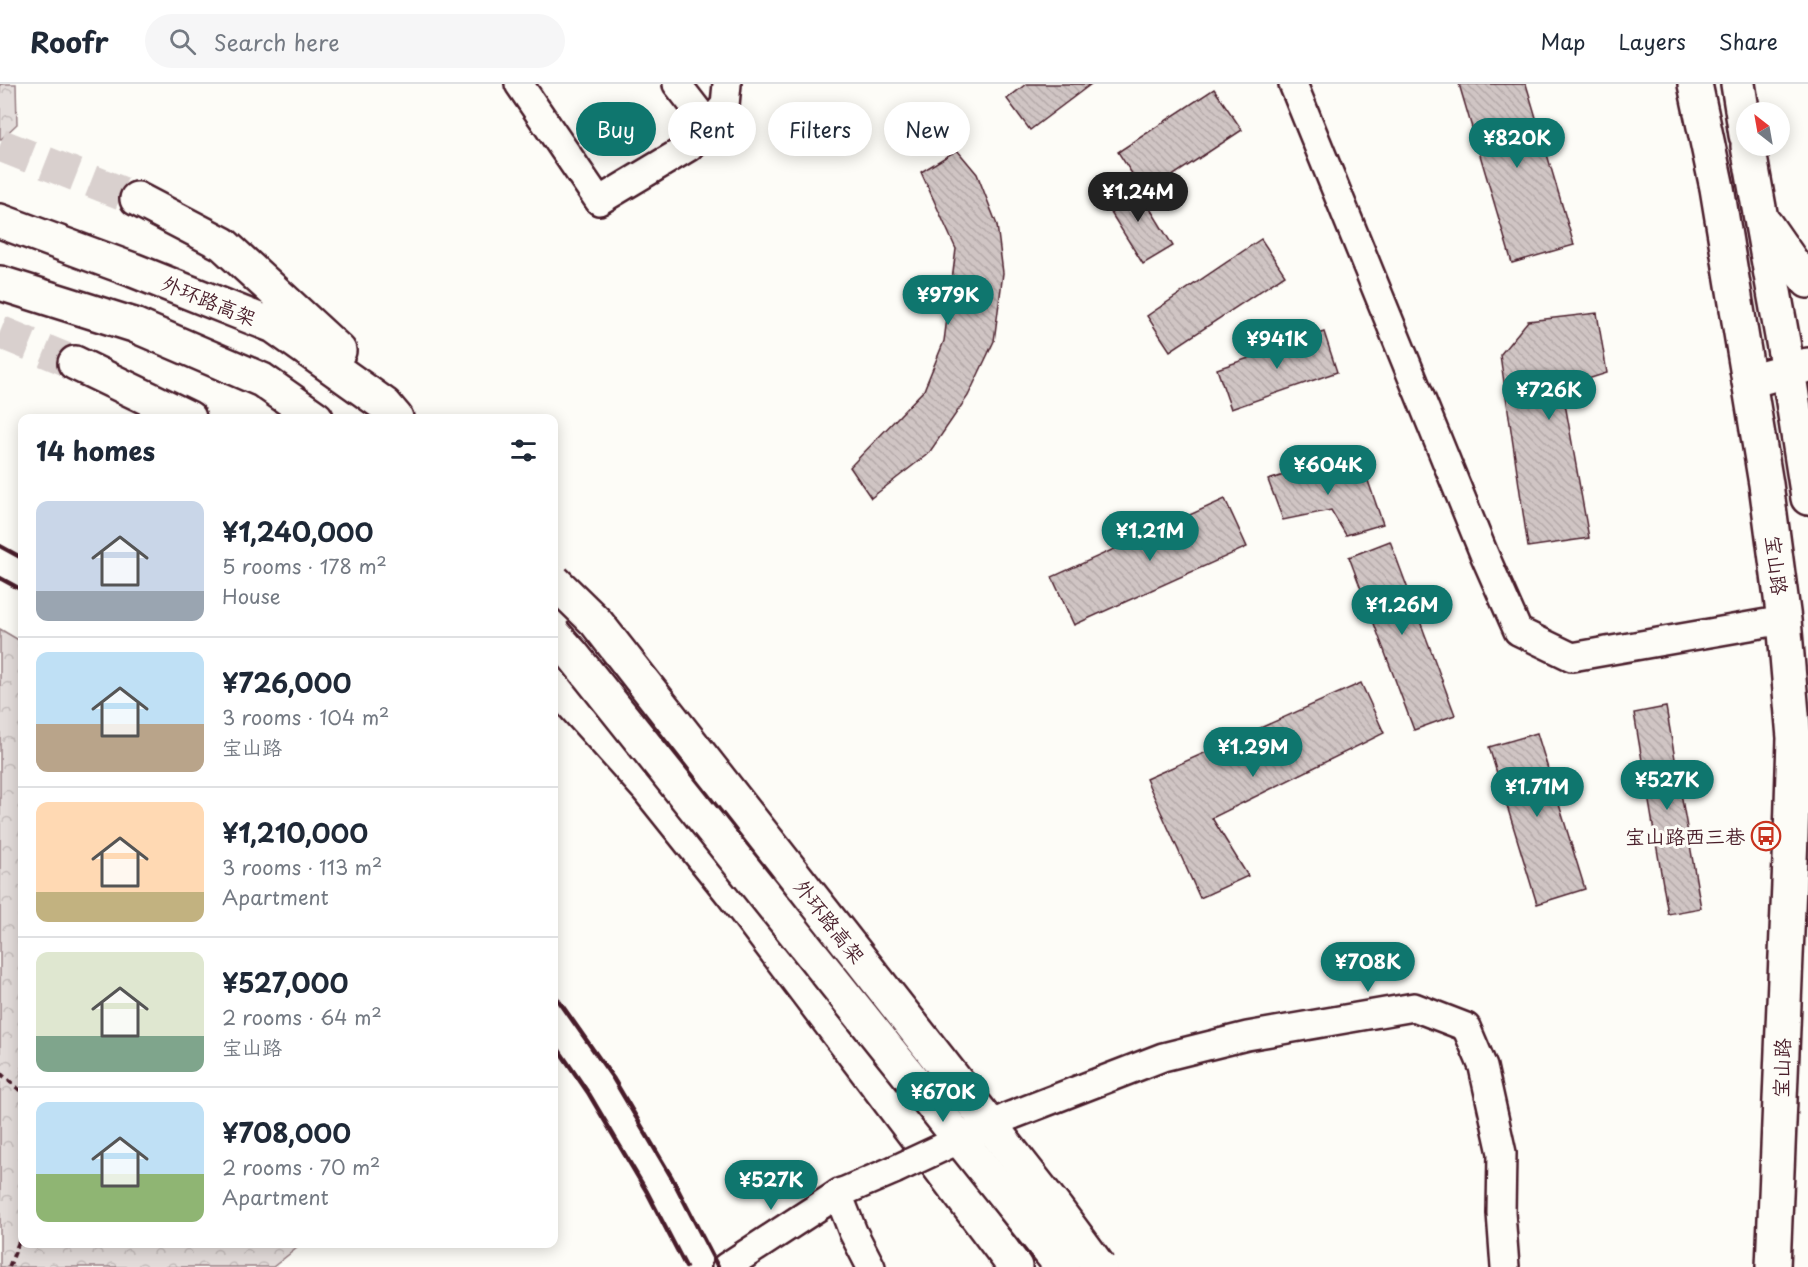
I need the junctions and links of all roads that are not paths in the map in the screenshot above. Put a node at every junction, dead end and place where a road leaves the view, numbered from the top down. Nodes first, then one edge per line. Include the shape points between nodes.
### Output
1 (519, 84) edge
2 (677, 84) edge
3 (726, 84) edge
4 (1293, 84) edge
5 (1695, 84) edge
6 (1738, 84) edge
7 (691, 102) edge
8 (724, 102) edge
9 (1741, 102) edge
10 (674, 156) edge
11 (1750, 156) edge
12 (137, 199) tunnel mouth
13 (1759, 216) junction
14 (0, 222) edge
15 (1808, 281) edge
16 (0, 283) edge
17 (75, 363) tunnel mouth
18 (1798, 368) edge
19 (1749, 381) junction
20 (1800, 400) edge
21 (1754, 413) junction
22 (181, 414) edge
23 (310, 414) edge
24 (392, 414) edge
25 (405, 414) edge
26 (1808, 498) edge
27 (558, 585) edge
28 (558, 596) edge
29 (1784, 620) junction
30 (558, 638) edge
31 (558, 687) edge
32 (841, 1192) junction
33 (726, 1267) edge
34 (871, 1267) edge
35 (1015, 1267) edge
36 (1062, 1267) edge
37 (1074, 1267) edge
38 (1099, 1267) edge
39 (1505, 1267) edge
40 (1773, 1267) edge

1 - 10 street via 600,201
2 - 7 street
3 - 8 street
4 - 29 street via 1518,631 1572,657
5 - 19 main road, 宝山路 via 1717,188
6 - 9 main road
11 - 13 main road
12 - 25 main road via 223,244
13 - 15 main road
13 - 18 main road
14 - 24 main road, 外环路高架 via 274,326
16 - 23 main road via 134,325 262,380
17 - 22 main road
18 - 19 main road
18 - 20 main road
19 - 21 main road, 宝山路
20 - 21 main road
20 - 26 main road
21 - 29 main road, 宝山路
27 - 38 main road, 外环路高架, bridge via 596,622
28 - 37 main road
29 - 40 main road, 宝山路 via 1794,738
30 - 36 main road, 外环路高架, bridge
31 - 35 main road via 648,788 733,894
32 - 33 street
32 - 34 street via 841,1204
32 - 39 street, bridge via 1011,1116 1163,1056 1247,1036 1414,1007 1466,1027 1483,1067 1502,1153

